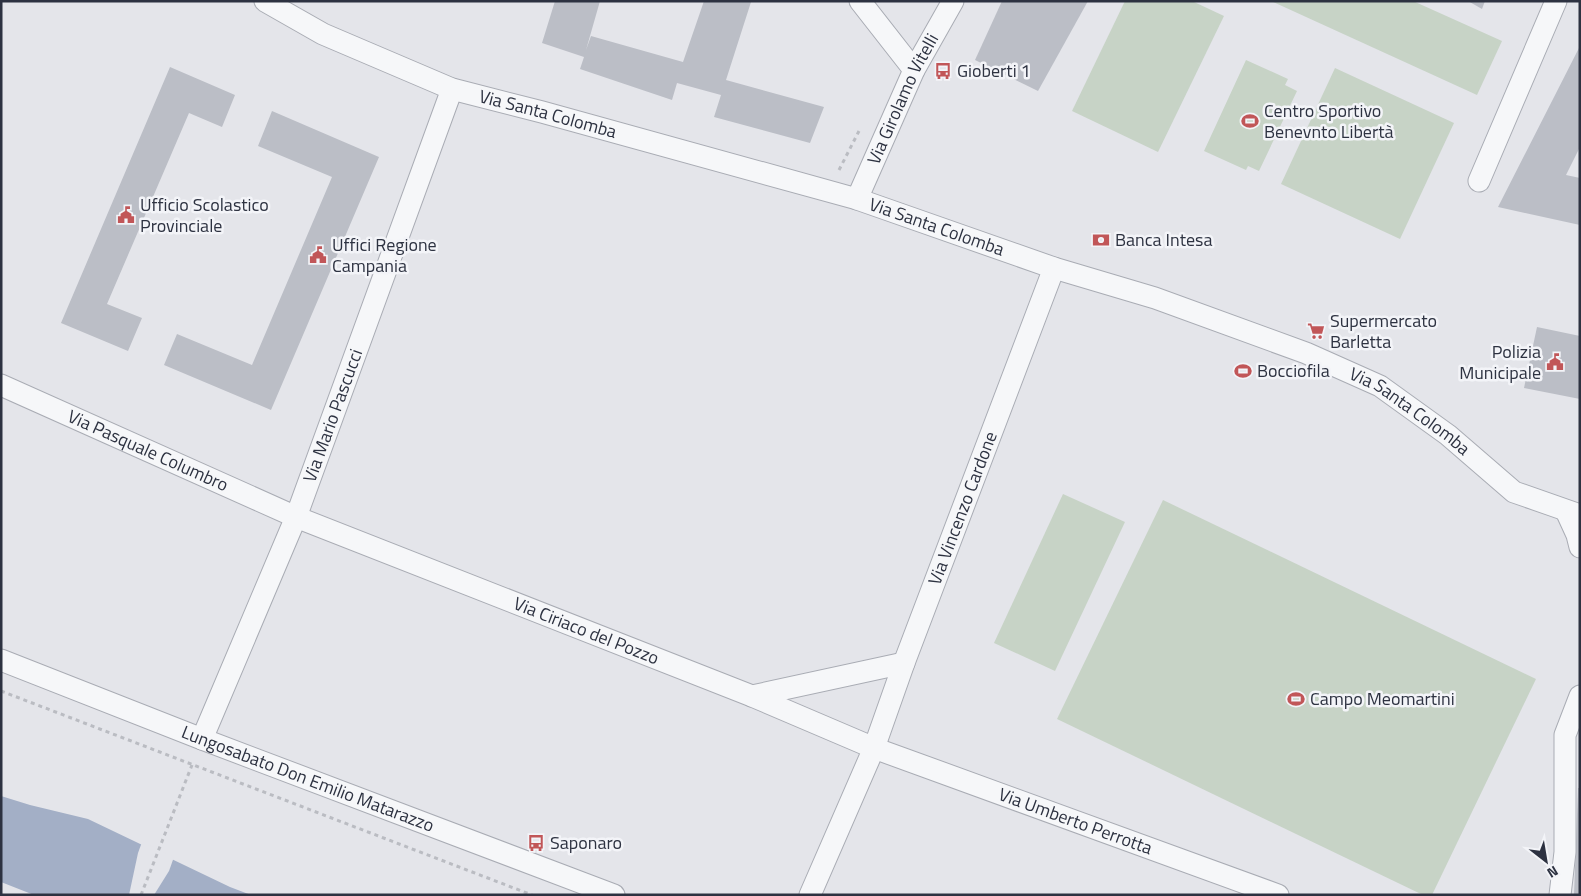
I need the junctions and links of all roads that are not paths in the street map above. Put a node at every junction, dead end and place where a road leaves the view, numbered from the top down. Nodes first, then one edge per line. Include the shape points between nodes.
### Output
1 (264, 1) edge
2 (860, 1) edge
3 (953, 1) edge
4 (1556, 1) edge
5 (914, 70) junction
6 (452, 89) junction
7 (1479, 181) dead end
8 (857, 199) junction
9 (1054, 268) junction
10 (1, 385) edge
11 (1573, 513) edge
12 (296, 517) junction
13 (1580, 547) edge
14 (1, 660) edge
15 (904, 663) junction
16 (752, 696) junction
17 (1580, 696) edge
18 (202, 739) junction
19 (874, 748) junction
20 (614, 895) edge
21 (810, 895) edge
22 (1278, 895) edge
23 (1560, 895) edge

1 - 6 street, Via Santa Colomba via 323,34
2 - 5 street
3 - 5 street, Via Girolamo Vitelli
4 - 7 street
5 - 8 street, Via Girolamo Vitelli
6 - 8 street, Via Santa Colomba
6 - 12 street, Via Mario Pascucci
8 - 9 street, Via Santa Colomba
9 - 11 street, Via Santa Colomba via 1155,298 1306,353 1380,386 1448,435 1514,492
9 - 15 street, Via Vincenzo Cardone
10 - 12 street, Via Pasquale Columbro
11 - 13 street
12 - 16 street, Via Ciriaco del Pozzo
12 - 18 street, Via Mario Pascucci
14 - 18 street, Lungosabato Don Emilio Matarazzo
15 - 16 street
15 - 19 street, Via Vincenzo Cardone
16 - 19 street, Via Ciriaco del Pozzo
17 - 23 street via 1565,735 1565,852
18 - 20 street, Lungosabato Don Emilio Matarazzo
19 - 21 street, Via Vincenzo Cardone
19 - 22 street, Via Umberto Perrotta

